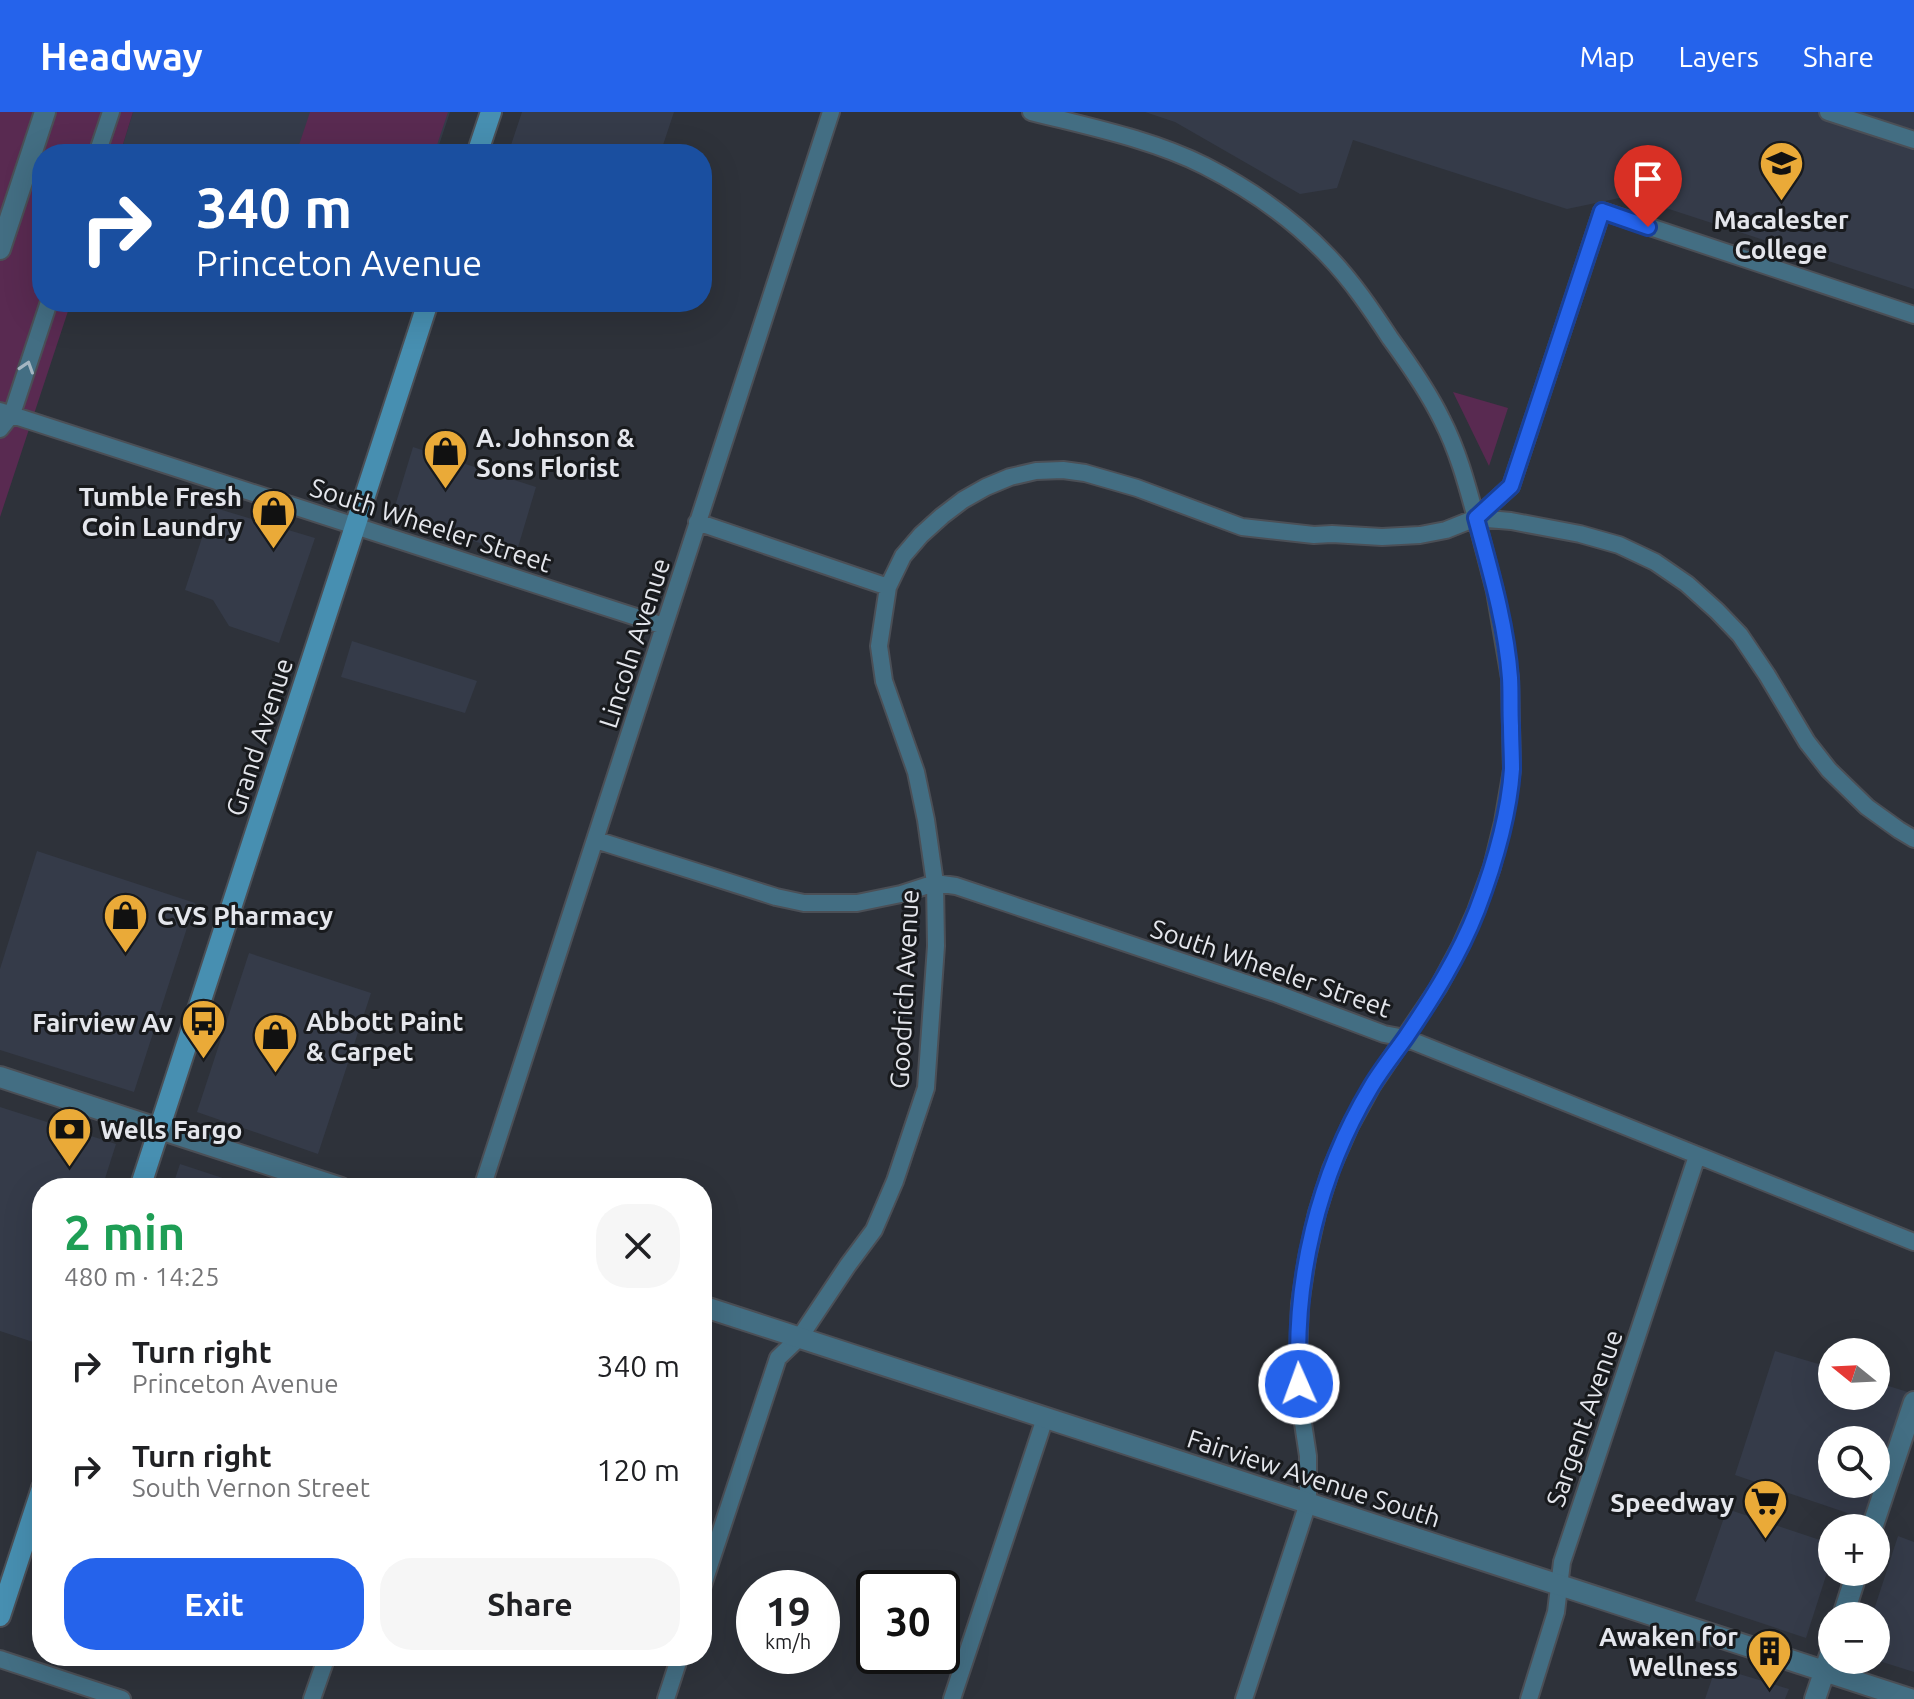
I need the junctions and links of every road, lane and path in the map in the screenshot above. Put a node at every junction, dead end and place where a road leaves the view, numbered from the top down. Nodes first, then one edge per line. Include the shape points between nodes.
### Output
1 (45, 112) edge
2 (111, 112) edge
3 (491, 112) edge
4 (831, 112) edge
5 (1031, 112) edge
6 (1828, 112) edge
7 (1914, 140) edge
8 (34, 144) edge
9 (100, 144) edge
10 (480, 144) edge
11 (32, 152) edge
12 (0, 249) edge
13 (45, 312) edge
14 (425, 312) edge
15 (1914, 315) edge
16 (6, 413) edge
17 (0, 429) edge
18 (1476, 518) junction
19 (697, 522) junction
20 (354, 526) junction
21 (888, 587) junction
22 (664, 626) junction
23 (1914, 839) edge
24 (596, 840) junction
25 (935, 883) junction
26 (1405, 1038) junction
27 (0, 1077) edge
28 (160, 1129) junction
29 (1697, 1156) junction
30 (143, 1178) edge
31 (310, 1178) edge
32 (485, 1178) edge
33 (1914, 1242) edge
34 (712, 1309) edge
35 (800, 1337) junction
36 (1914, 1402) edge
37 (1045, 1418) junction
38 (1308, 1503) junction
39 (1877, 1514) edge
40 (32, 1518) edge
41 (712, 1558) edge
42 (1559, 1584) junction
43 (0, 1616) edge
44 (0, 1659) edge
45 (324, 1666) edge
46 (677, 1666) edge
47 (1818, 1670) edge
48 (1824, 1674) edge
49 (1831, 1674) edge
50 (122, 1699) edge
51 (312, 1699) edge
52 (666, 1699) edge
53 (952, 1699) edge
54 (1244, 1699) edge
55 (1529, 1699) edge
56 (1815, 1699) edge
57 (1910, 1699) edge

1 - 8 street
2 - 9 street
3 - 10 main road
4 - 19 street, Lincoln Avenue
5 - 18 street via 1120,134 1204,165 1304,232 1357,290 1418,377 1443,421
6 - 7 street
11 - 12 street
16 -> 13 street
14 - 20 main road, Grand Avenue
15 - 18 street via 1602,211 1511,486
16 - 17 street
16 - 20 street, South Wheeler Street
18 - 21 street, Goodrich Avenue via 1420,535 1314,535 1242,527 1085,473 1036,471 1010,477 963,500 921,535
18 - 23 street via 1619,545 1687,584 1740,635 1829,770 1867,807
18 - 26 street via 1510,678 1512,770 1492,867 1476,911 1438,988
19 - 21 street
19 - 22 street, Lincoln Avenue
20 - 22 street, South Wheeler Street
20 - 28 main road, Grand Avenue
21 - 25 street, Goodrich Avenue via 879,646 884,681 916,772
22 - 24 street, Lincoln Avenue
24 - 25 street via 804,903 857,903
24 - 32 street, Lincoln Avenue
25 - 26 street, South Wheeler Street
25 - 35 street, Goodrich Avenue via 926,1088 874,1230
26 - 29 street, South Wheeler Street
26 - 38 street via 1350,1126 1331,1169 1307,1258 1298,1357
27 - 28 street
28 - 30 main road, Grand Avenue
28 - 31 street
29 - 33 street, South Wheeler Street
29 - 42 street, Sargent Avenue
34 - 35 street, Fairview Avenue South
35 - 37 street, Fairview Avenue South
35 - 41 street, Goodrich Avenue via 778,1358
36 - 39 street
37 - 38 street, Fairview Avenue South
37 - 53 street
38 - 42 street, Fairview Avenue South
38 - 54 street
40 - 43 main road
42 - 47 street, Fairview Avenue South
42 - 55 street, Sargent Avenue via 1556,1612
44 - 50 street
45 - 51 street
46 - 52 street
48 - 56 street
49 - 57 street, Fairview Avenue South

